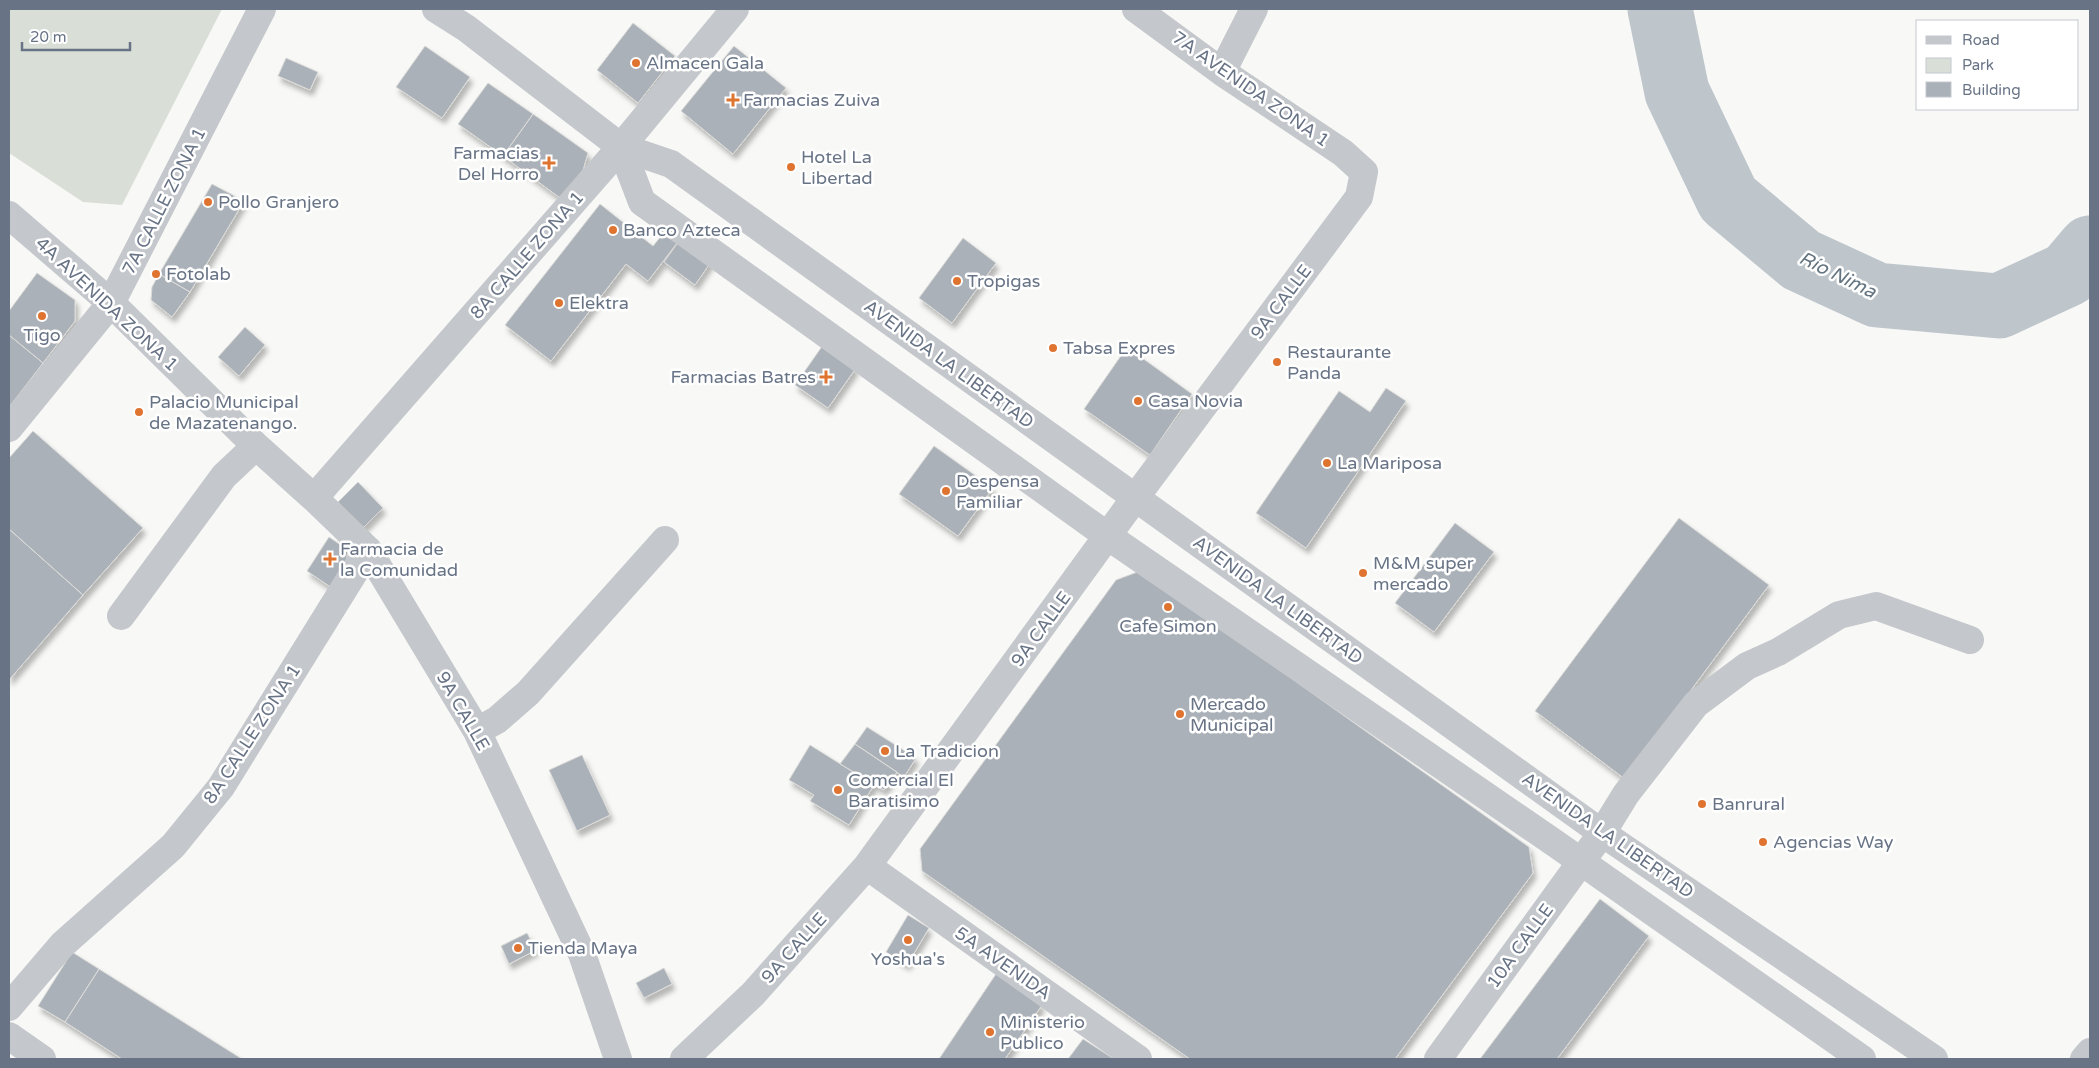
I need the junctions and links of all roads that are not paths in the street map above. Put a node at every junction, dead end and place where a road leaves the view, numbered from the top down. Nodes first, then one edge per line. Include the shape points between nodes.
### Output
1 (262, 9) edge
2 (436, 9) edge
3 (736, 9) edge
4 (1136, 9) edge
5 (1254, 9) edge
6 (1222, 72) junction
7 (621, 147) junction
8 (1364, 172) joint
9 (9, 215) edge
10 (111, 303) junction
11 (9, 428) edge
12 (256, 446) junction
13 (314, 498) junction
14 (1135, 498) junction
15 (1109, 537) junction
16 (665, 540) dead end
17 (368, 550) junction
18 (120, 616) dead end
19 (1970, 640) dead end
20 (477, 731) junction
21 (1602, 833) junction
22 (1580, 862) junction
23 (867, 866) junction
24 (9, 1007) edge
25 (9, 1036) edge
26 (2090, 1052) edge
27 (42, 1059) edge
28 (618, 1059) edge
29 (684, 1059) edge
30 (1138, 1059) edge
31 (1438, 1059) edge
32 (1862, 1059) edge
33 (1934, 1059) edge
34 (2084, 1059) edge

1 - 10 street, 7A CALLE ZONA 1
2 - 7 street, AVENIDA LA LIBERTAD via 466,28
3 - 7 street, 8A CALLE ZONA 1
4 - 6 street, 7A AVENIDA ZONA 1
5 - 6 street
6 - 8 street, 7A AVENIDA ZONA 1 via 1343,153
7 - 13 street, 8A CALLE ZONA 1
7 - 14 street, AVENIDA LA LIBERTAD via 671,164
7 - 15 street via 642,202
8 - 14 street, 9A CALLE via 1359,197
9 - 10 street, 4A AVENIDA ZONA 1
10 - 11 street, 7A CALLE ZONA 1
10 - 12 street, 4A AVENIDA ZONA 1
12 - 13 street, 4A AVENIDA ZONA 1
12 - 18 street via 224,476
13 - 17 street, 9A CALLE
14 - 15 street, 9A CALLE
14 - 21 street, AVENIDA LA LIBERTAD
15 - 22 street
15 - 23 street, 9A CALLE
16 - 20 street via 528,693 497,720
17 - 20 street, 9A CALLE
17 - 24 street, 8A CALLE ZONA 1 via 221,787 173,846 62,945
19 - 21 street, 10A CALLE via 1876,606 1839,615 1778,652 1747,666 1696,704 1626,794
20 - 28 street, 9A CALLE via 582,954
21 - 22 street, 10A CALLE
21 - 33 street, AVENIDA LA LIBERTAD
22 - 31 street, 10A CALLE
22 - 32 street
23 - 29 street, 9A CALLE via 753,994
23 - 30 street, 5A AVENIDA
25 - 27 street
26 - 34 street

